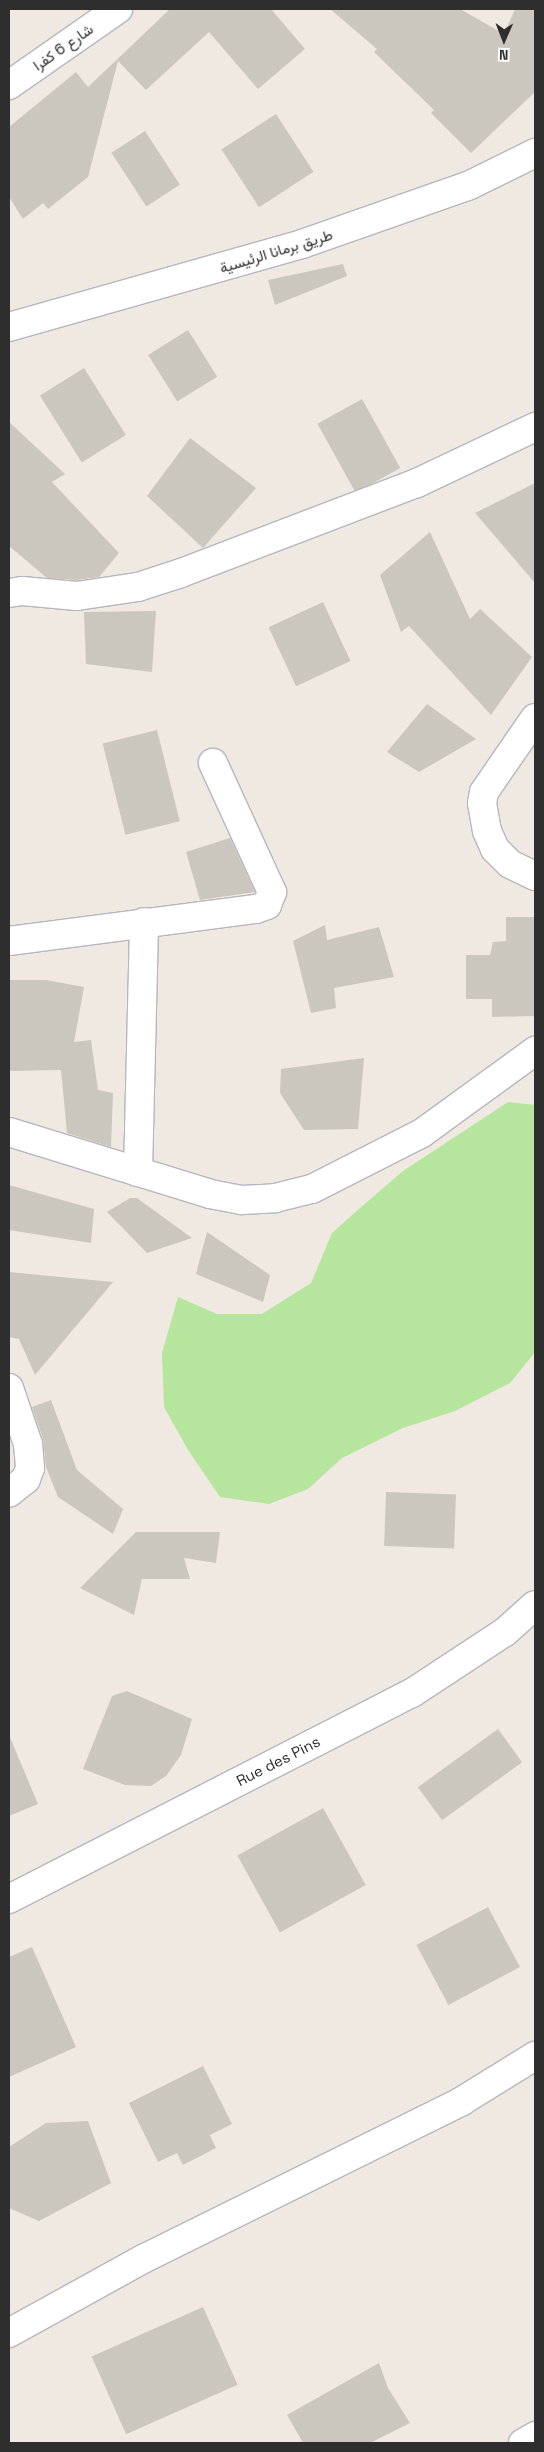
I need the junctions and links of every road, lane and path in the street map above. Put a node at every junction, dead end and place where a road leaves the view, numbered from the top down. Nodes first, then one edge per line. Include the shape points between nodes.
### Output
1 (118, 9) edge
2 (9, 85) edge
3 (535, 153) edge
4 (9, 327) edge
5 (535, 427) edge
6 (9, 593) edge
7 (535, 718) edge
8 (213, 762) dead end
9 (535, 876) edge
10 (144, 922) junction
11 (9, 942) edge
12 (535, 1051) edge
13 (9, 1132) edge
14 (138, 1172) junction
15 (9, 1388) edge
16 (9, 1493) edge
17 (535, 1605) edge
18 (9, 1899) edge
19 (535, 2056) edge
20 (9, 2333) edge
21 (535, 2436) edge
22 (523, 2443) edge

1 - 2 street, شارع 6 كفرا
3 - 4 street, طريق برمانا الرئيسية via 468,186 302,244
5 - 6 street via 417,483 181,573 138,586 77,596 22,591
7 - 9 street via 484,792 482,803 487,831 496,849 510,864
8 - 10 street via 246,831 272,892 272,900 256,909
10 - 11 street
10 - 14 street
12 - 14 street via 422,1133 312,1189 275,1198 229,1198
13 - 14 street
15 - 16 street via 28,1444 30,1468 26,1479
17 - 18 street, Rue des Pins via 505,1632 412,1693
19 - 20 street via 462,2101 143,2259
21 - 22 street

